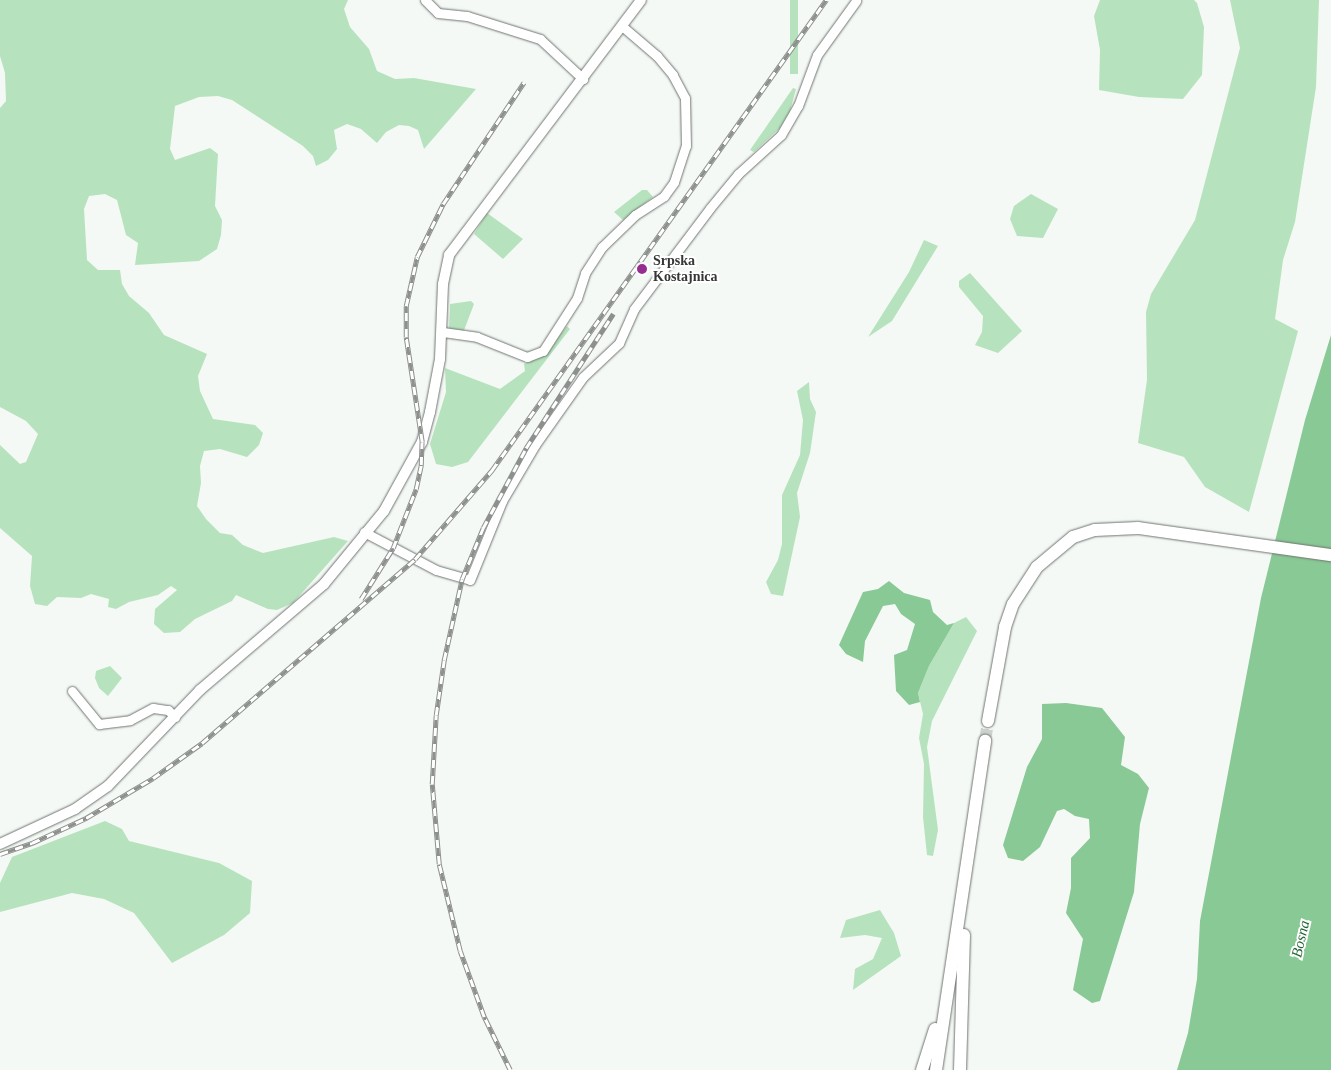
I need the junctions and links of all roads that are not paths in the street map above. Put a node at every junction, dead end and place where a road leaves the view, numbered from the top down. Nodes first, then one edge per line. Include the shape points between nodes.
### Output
1 (425, 0) edge
2 (641, 0) edge
3 (856, 0) edge
4 (622, 26) junction
5 (583, 79) junction
6 (442, 332) junction
7 (364, 532) junction
8 (1331, 555) edge
9 (72, 691) dead end
10 (175, 717) junction
11 (988, 721) tunnel mouth
12 (985, 741) tunnel mouth
13 (0, 844) edge
14 (966, 872) junction
15 (951, 974) junction
16 (922, 1070) edge
17 (936, 1070) edge
18 (960, 1070) edge

1 - 5 street via 438,13 467,16 540,39
2 - 4 main road
3 - 7 street via 817,55 798,106 781,135 738,174 710,208 634,309 619,343 568,395 502,501 470,580 436,570
4 - 5 main road
4 - 6 street via 658,56 685,98 686,146 674,182 664,196 635,215 602,247 585,273 574,305 543,351 527,357 477,337
5 - 6 main road via 449,255 443,284
6 - 7 main road via 436,387 422,442 396,493
7 - 10 main road via 324,584 200,690
8 - 11 highway via 1138,528 1095,530 1073,537 1050,553 1013,604 1005,627
9 - 10 street via 99,724 130,720 153,708 168,710
10 - 13 main road via 108,786 75,809
12 - 14 highway
14 - 15 highway
14 - 18 highway
15 - 16 highway
15 - 17 highway

